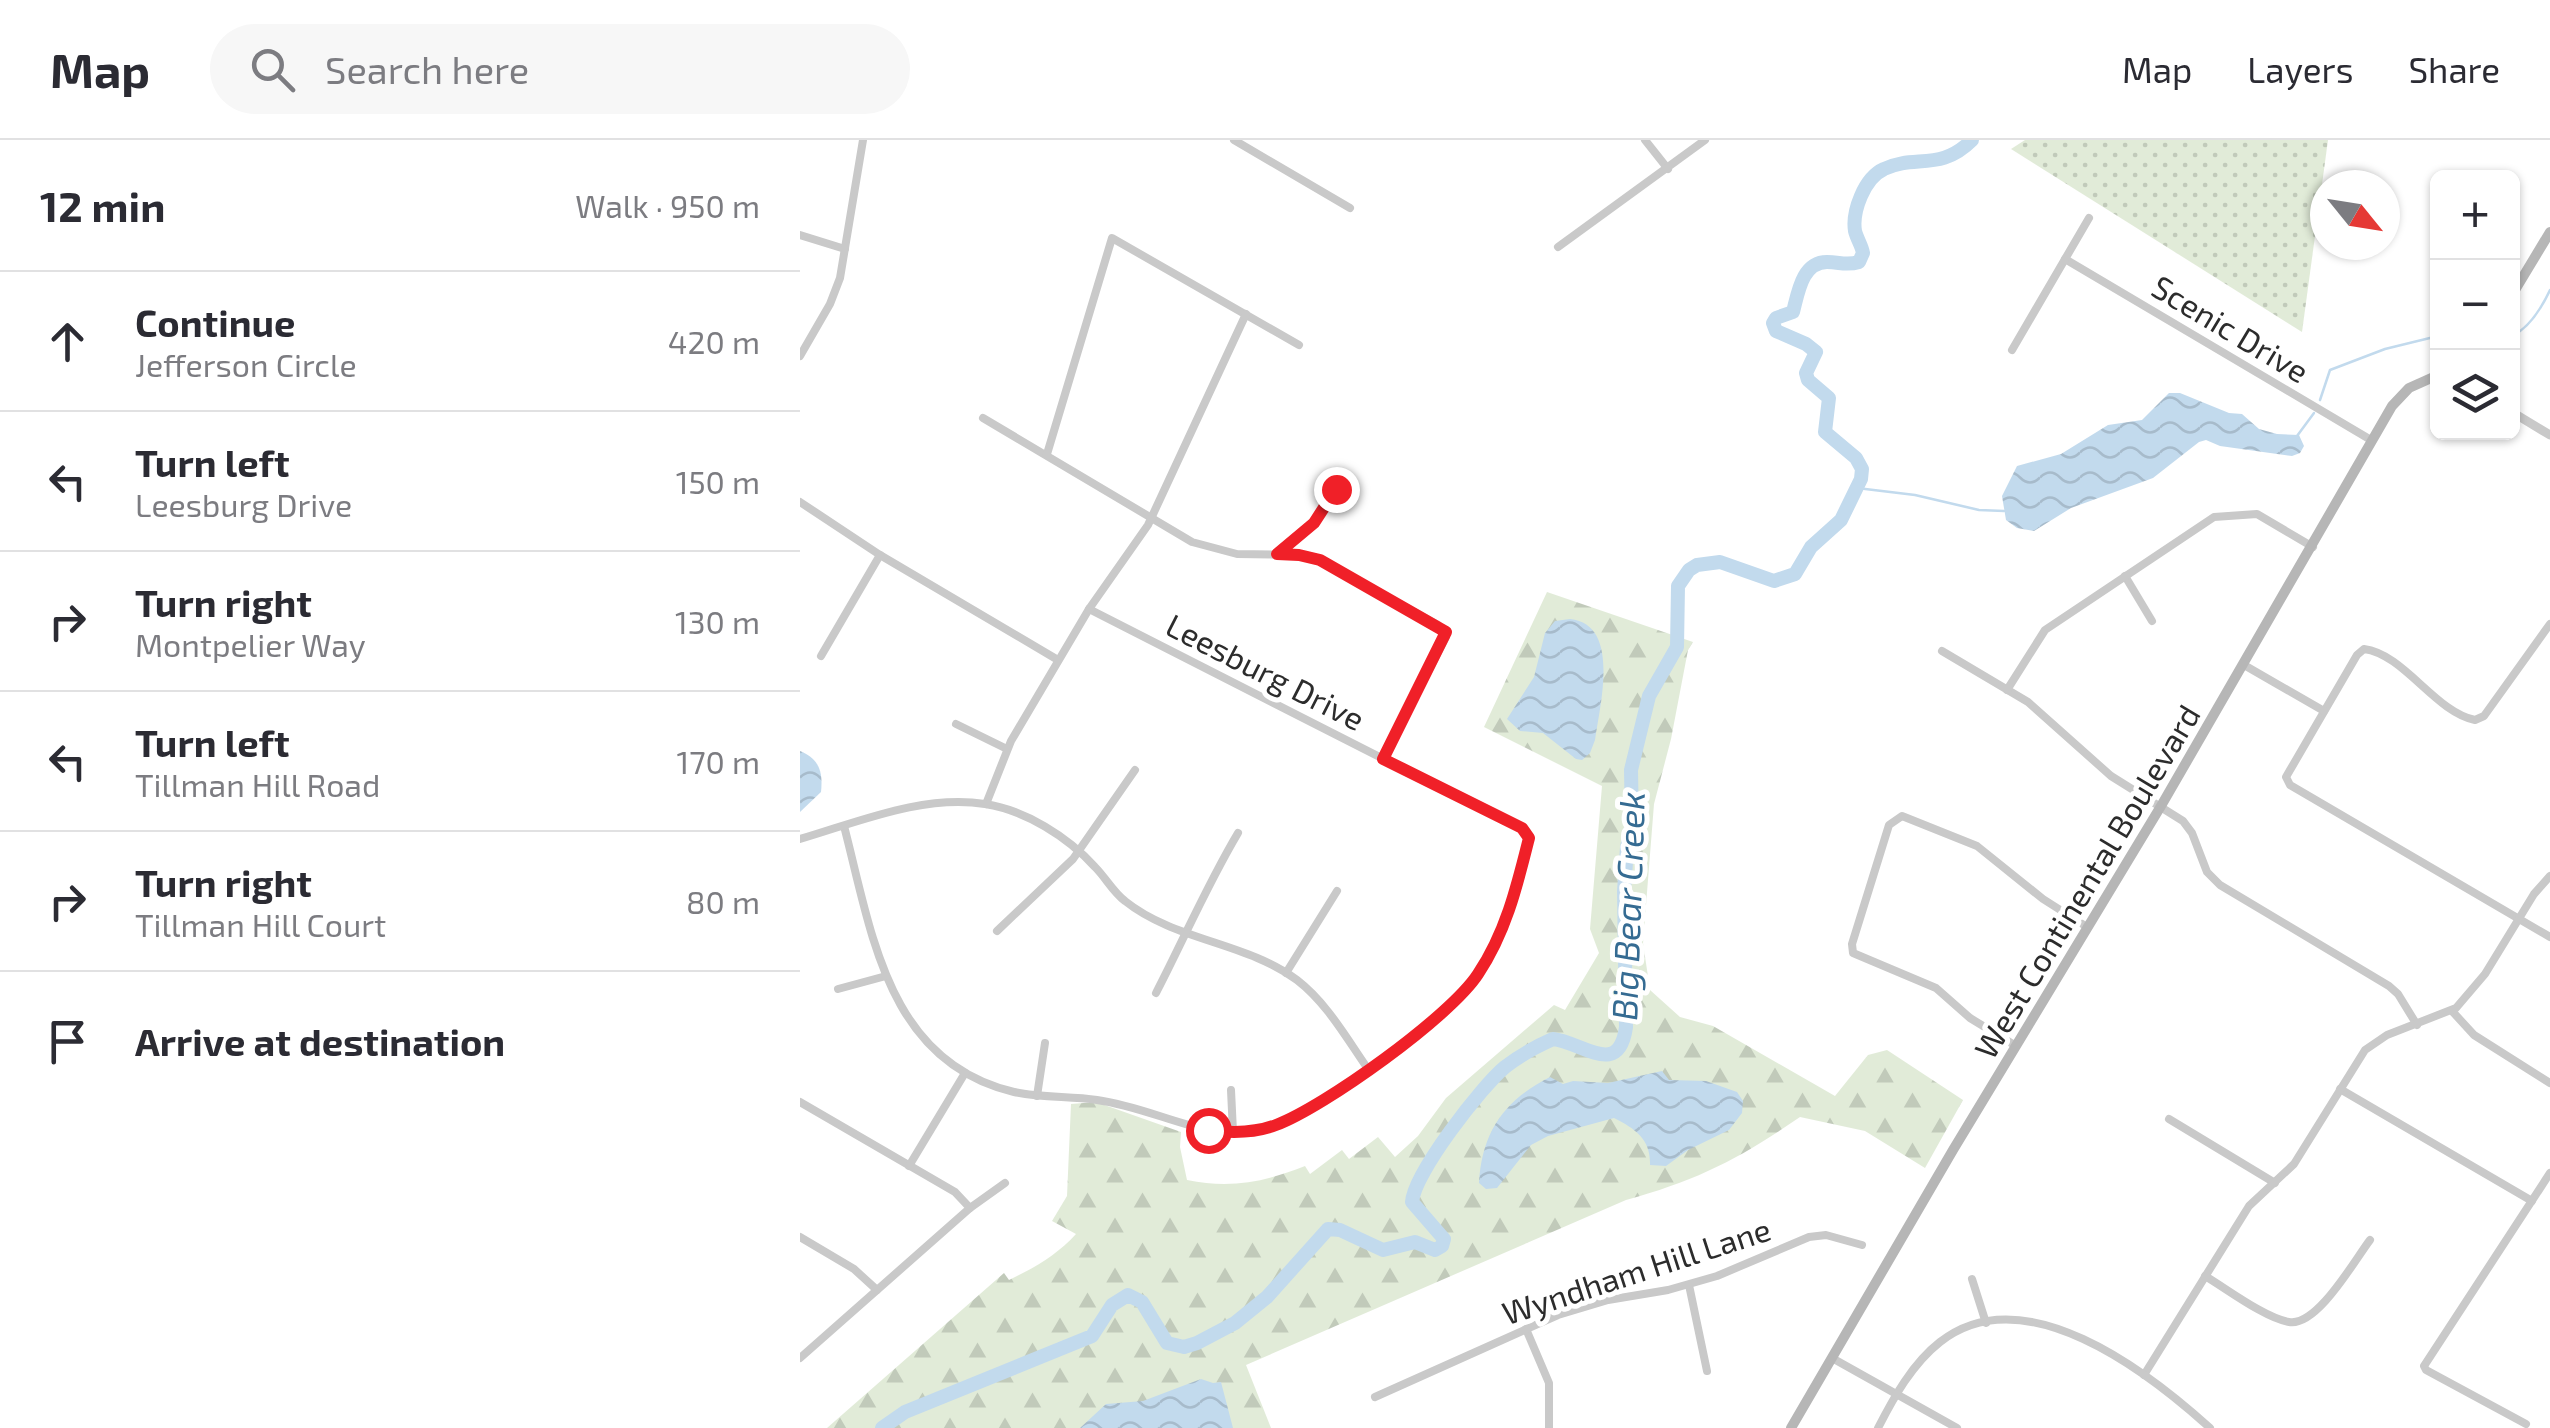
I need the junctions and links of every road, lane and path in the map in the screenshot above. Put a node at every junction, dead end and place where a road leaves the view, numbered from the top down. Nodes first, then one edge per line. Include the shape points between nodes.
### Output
1 (863, 140) edge
2 (1234, 140) edge
3 (1645, 140) edge
4 (1705, 140) edge
5 (1668, 170) junction
6 (1350, 208) dead end
7 (2089, 218) dead end
8 (2550, 232) edge
9 (800, 235) edge
10 (1558, 248) dead end
11 (846, 249) junction
12 (2065, 259) junction
13 (2520, 281) edge
14 (1246, 314) junction
15 (1299, 345) dead end
16 (2012, 350) dead end
17 (800, 356) edge
18 (2430, 380) edge
19 (2520, 417) edge
20 (982, 418) dead end
21 (2550, 435) edge
22 (2372, 440) junction
23 (1048, 454) junction
24 (1340, 481) dead end
25 (800, 502) edge
26 (1151, 518) junction
27 (2312, 547) junction
28 (880, 554) junction
29 (1277, 554) junction
30 (2125, 576) junction
31 (1090, 609) junction
32 (2152, 621) dead end
33 (2550, 624) edge
34 (1942, 651) dead end
35 (821, 656) dead end
36 (1058, 660) junction
37 (2244, 665) junction
38 (2007, 690) junction
39 (2324, 710) junction
40 (956, 724) dead end
41 (1007, 749) junction
42 (1383, 759) junction
43 (1136, 770) dead end
44 (986, 804) junction
45 (2161, 806) junction
46 (844, 826) junction
47 (1238, 832) dead end
48 (800, 839) edge
49 (1080, 852) junction
50 (2550, 876) edge
51 (1337, 891) dead end
52 (2518, 918) junction
53 (2087, 927) junction
54 (997, 931) dead end
55 (1186, 933) junction
56 (2550, 937) edge
57 (1286, 973) junction
58 (886, 976) junction
59 (838, 990) dead end
60 (1156, 993) dead end
61 (2452, 1011) junction
62 (2417, 1024) junction
63 (1045, 1043) dead end
64 (2016, 1046) junction
65 (1368, 1069) junction
66 (965, 1072) junction
67 (2550, 1084) edge
68 (1231, 1090) dead end
69 (2340, 1090) junction
70 (1037, 1096) junction
71 (800, 1102) edge
72 (2169, 1119) dead end
73 (1233, 1132) junction
74 (909, 1166) junction
75 (2550, 1173) edge
76 (1004, 1182) dead end
77 (2275, 1183) junction
78 (2532, 1201) junction
79 (970, 1208) junction
80 (800, 1238) edge
81 (2370, 1240) dead end
82 (1862, 1244) dead end
83 (2205, 1276) junction
84 (1972, 1279) dead end
85 (1688, 1285) junction
86 (877, 1290) junction
87 (1986, 1323) junction
88 (1526, 1330) junction
89 (800, 1358) edge
90 (1832, 1358) junction
91 (1708, 1371) dead end
92 (2144, 1375) junction
93 (1896, 1394) junction
94 (1375, 1397) dead end
95 (2526, 1424) dead end
96 (1546, 1426) edge
97 (1790, 1428) edge
98 (1878, 1428) edge
99 (1956, 1428) edge
100 (2210, 1428) edge

1 - 11 street
2 - 6 street
3 - 5 street
4 - 5 street
5 - 10 street
7 - 12 street
8 - 13 main road
9 - 11 street
11 - 17 street via 834,296
12 - 16 street
12 - 22 street, Scenic Drive
14 - 15 street
14 - 23 street via 1109,240
14 - 26 street
18 - 22 main road, West Continental Boulevard via 2402,393
19 - 21 street
20 - 23 street
22 - 27 main road, West Continental Boulevard
23 - 26 street
24 - 29 street via 1314,523
25 - 28 street
26 - 29 street via 1216,550
26 - 31 street
27 - 30 street via 2257,514 2227,515 2197,526
27 - 37 main road, West Continental Boulevard
28 - 35 street
28 - 36 street
29 - 42 street via 1329,565 1446,632
30 - 32 street
30 - 38 street via 2045,630
31 - 36 street
31 - 42 street, Leesburg Drive
33 - 39 street via 2479,719 2459,715 2380,654 2364,650
34 - 38 street
36 - 41 street
37 - 39 street
37 - 45 main road, West Continental Boulevard
38 - 45 street via 2111,776
39 - 52 street via 2290,768 2290,785
40 - 41 street
41 - 44 street
42 - 65 street, Leesburg Drive via 1529,838 1508,917 1478,975 1438,1016
43 - 49 street
44 - 46 street via 925,804
44 - 49 street via 1049,830
45 - 53 main road, West Continental Boulevard
45 - 62 street via 2192,833 2212,879 2390,986
46 - 48 street
46 - 58 street
47 - 55 street
49 - 54 street
49 - 55 street via 1126,902
50 - 52 street
51 - 57 street
52 - 56 street
52 - 61 street via 2486,974
53 - 64 main road, West Continental Boulevard
53 - 64 street via 1968,841 1902,816 1889,826 1853,953 1936,988
55 - 57 street
55 - 60 street
57 - 65 street via 1326,1010
58 - 59 street
58 - 66 street via 920,1037
61 - 62 street
61 - 67 street via 2474,1036
62 - 69 street via 2374,1043
63 - 70 street
64 - 90 main road, West Continental Boulevard
65 - 73 street via 1288,1120
66 - 70 street
66 - 74 street
68 - 73 street
69 - 77 street
69 - 78 street
70 - 73 street via 1099,1100
71 - 74 street
72 - 77 street
74 - 79 street
75 - 78 street
76 - 79 street
77 - 83 street via 2249,1206
78 - 95 street via 2424,1366
79 - 86 street
80 - 86 street
81 - 83 street via 2319,1308 2300,1322 2284,1321
82 - 85 street, Wyndham Hill Lane via 1808,1237
83 - 92 street
84 - 87 street
85 - 88 street, Wyndham Hill Lane via 1583,1307
85 - 91 street
86 - 89 street
87 - 92 street via 2044,1323
87 - 93 street via 1943,1339
88 - 94 street, Wyndham Hill Lane
88 - 96 street via 1549,1383
90 - 93 street
90 - 97 main road, West Continental Boulevard
92 - 100 street
93 - 98 street
93 - 99 street

